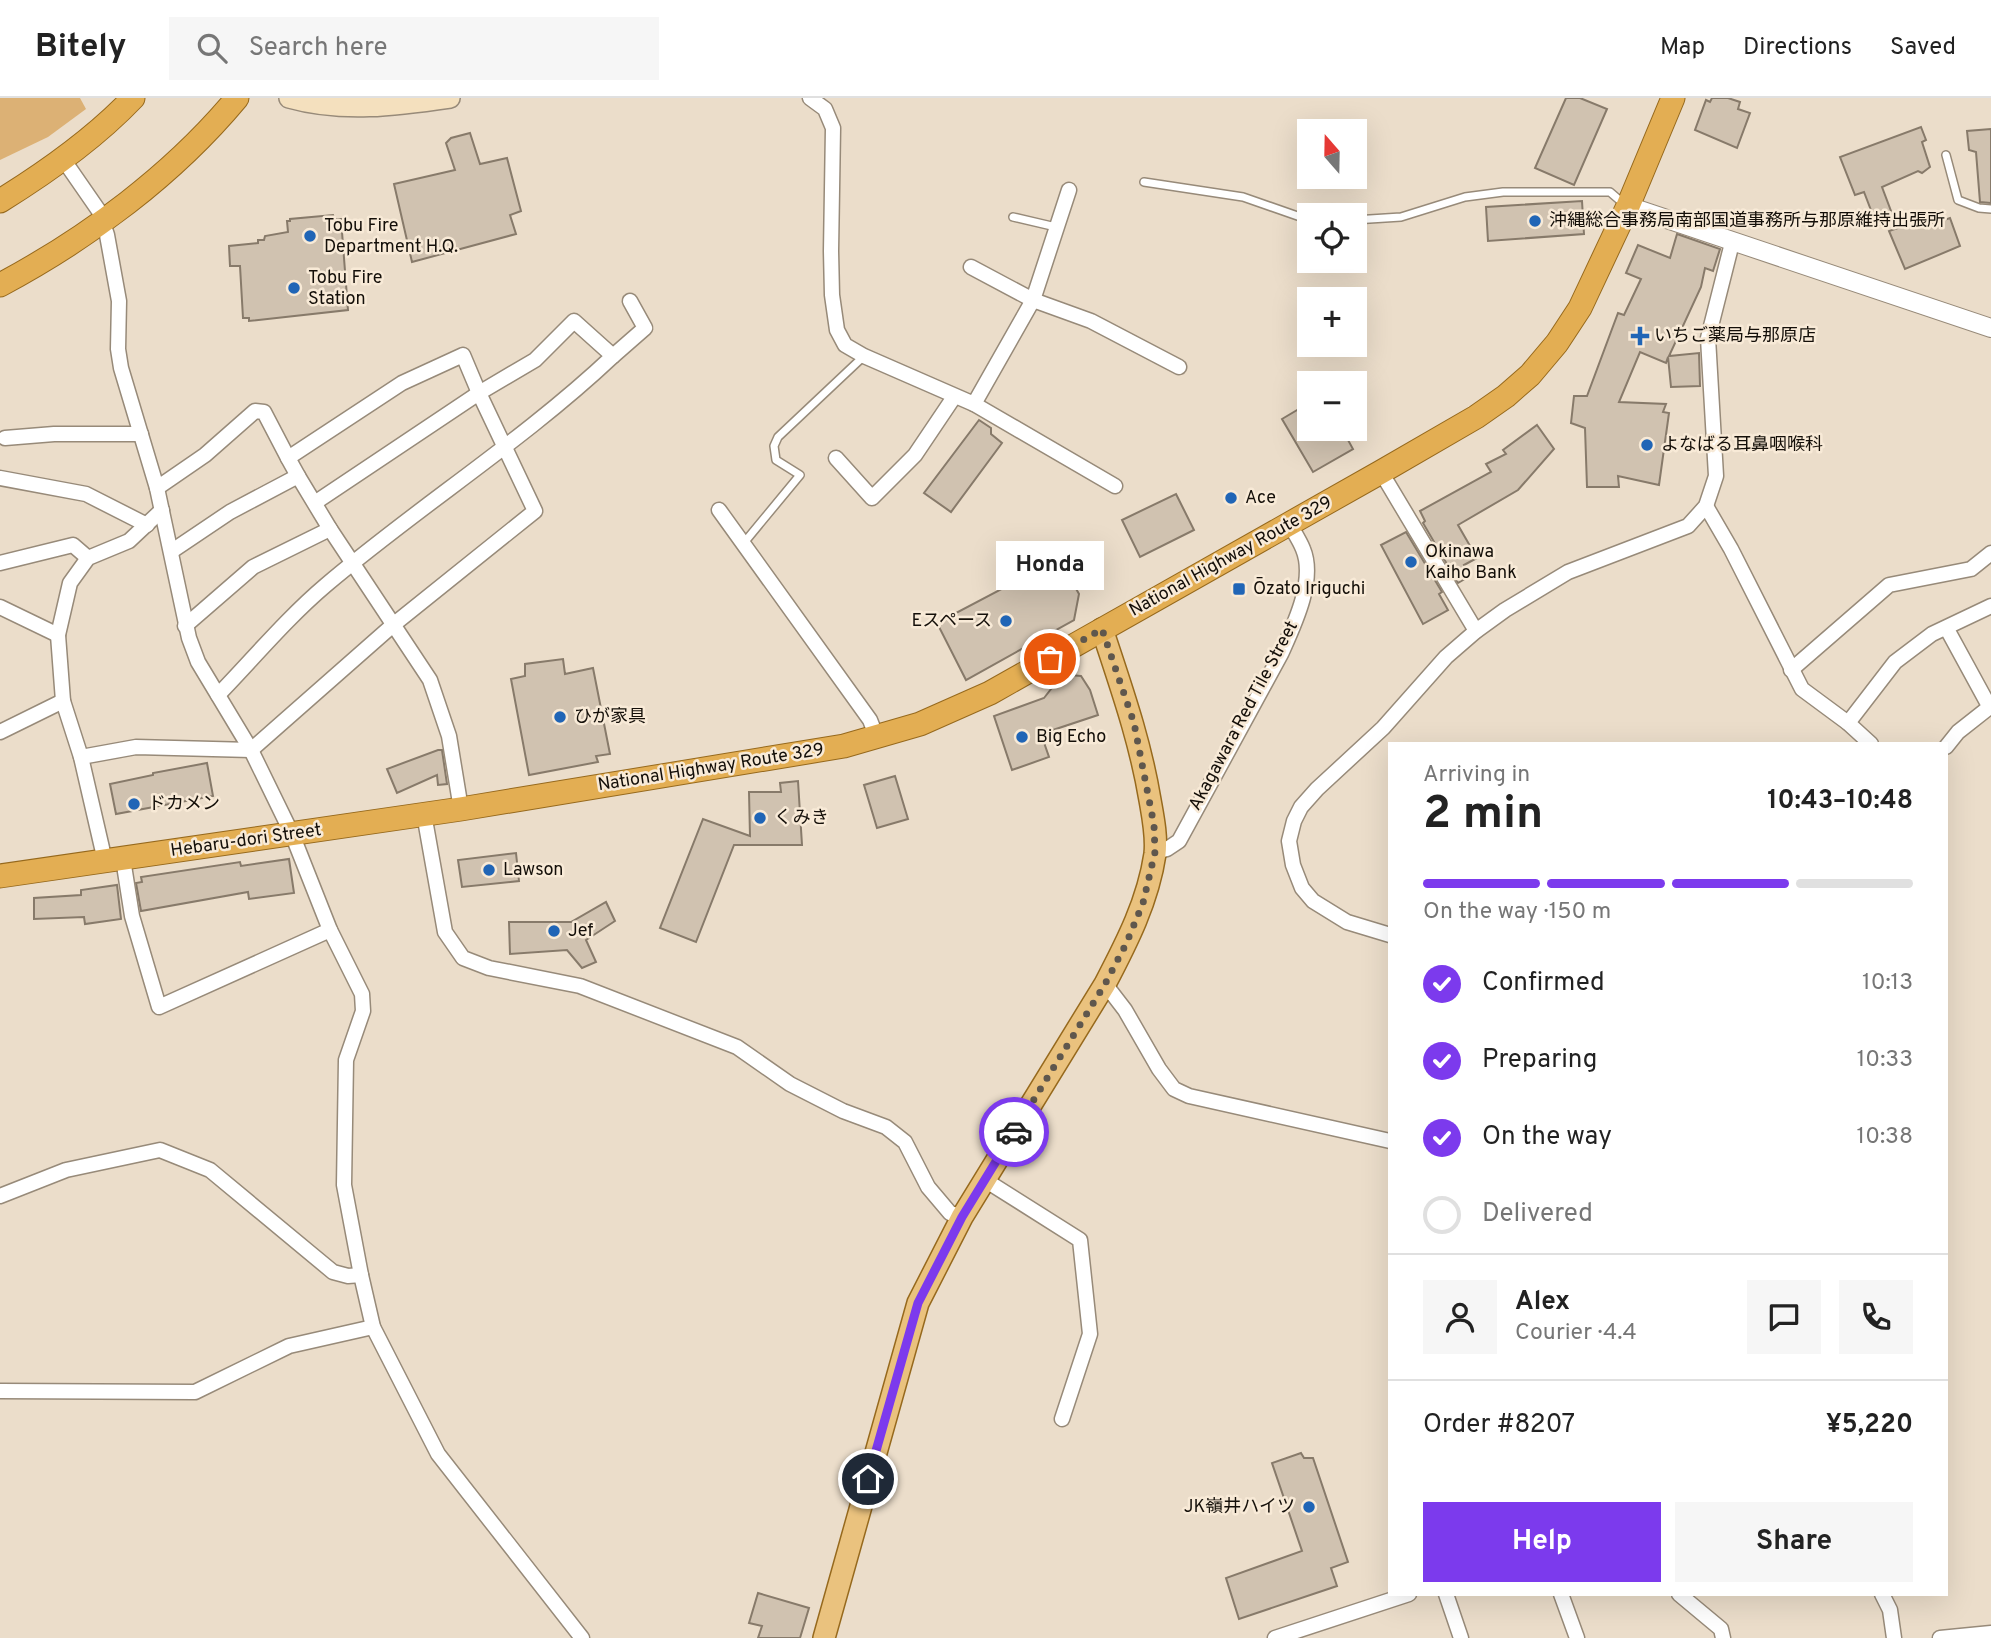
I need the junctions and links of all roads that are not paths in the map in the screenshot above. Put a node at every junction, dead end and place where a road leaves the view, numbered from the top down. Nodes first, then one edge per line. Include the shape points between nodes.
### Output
1 (132, 98) edge
2 (237, 98) edge
3 (289, 98) edge
4 (450, 98) edge
5 (810, 98) edge
6 (1673, 98) edge
7 (1946, 155) dead end
8 (63, 159) junction
9 (1144, 182) dead end
10 (1069, 190) dead end
11 (0, 201) edge
12 (1628, 206) junction
13 (1991, 209) edge
14 (1297, 216) edge
15 (1013, 217) dead end
16 (1367, 219) edge
17 (102, 220) junction
18 (1056, 227) junction
19 (1732, 243) junction
20 (971, 267) dead end
21 (0, 285) edge
22 (1032, 300) junction
23 (630, 301) dead end
24 (1991, 328) edge
25 (613, 356) junction
26 (864, 356) junction
27 (1179, 368) dead end
28 (479, 393) junction
29 (954, 397) junction
30 (974, 404) junction
31 (141, 434) junction
32 (5, 438) dead end
33 (504, 446) junction
34 (288, 458) junction
35 (836, 458) dead end
36 (1381, 472) junction
37 (298, 476) junction
38 (0, 478) edge
39 (1115, 486) dead end
40 (157, 488) junction
41 (316, 502) junction
42 (1706, 506) junction
43 (162, 510) junction
44 (719, 510) dead end
45 (147, 525) junction
46 (1290, 525) junction
47 (330, 529) junction
48 (742, 545) junction
49 (172, 551) junction
50 (1991, 553) edge
51 (88, 558) junction
52 (0, 563) edge
53 (353, 563) junction
54 (0, 607) edge
55 (1991, 607) edge
56 (393, 625) junction
57 (186, 626) junction
58 (1102, 629) junction
59 (1947, 629) junction
60 (1476, 631) junction
61 (58, 635) junction
62 (1791, 670) junction
63 (218, 695) junction
64 (63, 701) junction
65 (1990, 706) edge
66 (1848, 723) junction
67 (0, 732) edge
68 (877, 738) junction
69 (1869, 742) edge
70 (1948, 744) edge
71 (251, 750) junction
72 (81, 757) junction
73 (491, 804) joint
74 (461, 808) junction
75 (424, 814) junction
76 (292, 834) junction
77 (1155, 852) junction
78 (114, 860) junction
79 (0, 876) edge
80 (330, 929) junction
81 (1388, 934) edge
82 (1105, 984) junction
83 (1388, 1140) edge
84 (985, 1180) junction
85 (0, 1196) edge
86 (962, 1217) junction
87 (361, 1275) junction
88 (373, 1327) junction
89 (0, 1391) edge
90 (1062, 1419) dead end
91 (1403, 1596) edge
92 (1447, 1596) edge
93 (1562, 1596) edge
94 (1681, 1596) edge
95 (1883, 1596) edge
96 (1991, 1633) edge
97 (582, 1638) edge
98 (824, 1638) edge
99 (1275, 1638) edge
100 (1461, 1638) edge
101 (1577, 1638) edge
102 (1723, 1638) edge
103 (1894, 1638) edge
104 (1940, 1638) edge

1 - 8 highway
2 - 17 highway via 177,161
3 - 4 main road via 338,107
5 - 26 street via 825,110 833,128 831,251 836,330 845,345
6 - 12 highway, National Highway Route 329
7 - 13 lane via 1958,200
8 - 11 highway
8 - 17 street
9 - 14 lane via 1243,197
10 - 18 street
12 - 16 lane via 1611,192 1503,192 1465,197 1401,218
12 - 19 street
12 - 36 highway, National Highway Route 329 via 1580,308 1530,375 1476,417
15 - 18 lane
17 - 21 highway
17 - 31 street via 119,301 121,368
18 - 22 street
19 - 24 street
19 - 42 street via 1707,338 1716,476
20 - 22 street
22 - 27 street via 1091,321
22 - 30 street
23 - 25 street via 645,328
25 - 28 street via 574,320 536,360
25 - 33 street via 569,398
26 - 29 street
26 - 48 lane via 778,437 776,460 800,475
28 - 33 street
28 - 34 street via 463,355 401,383
28 - 41 street
29 - 30 street
29 - 35 street via 915,455 872,498
30 - 39 street
31 - 32 street
31 - 40 street
33 - 53 street
33 - 56 street via 535,511
34 - 37 street
34 - 40 street via 264,412 255,411 205,455
36 - 46 highway, National Highway Route 329
36 - 60 street
37 - 41 street
37 - 49 street via 230,512
38 - 45 street via 86,494
40 - 43 street
41 - 47 street
42 - 60 street via 1688,526 1568,572
42 - 62 street
43 - 45 street
43 - 49 street
44 - 48 street
45 - 51 street via 129,541
46 - 58 highway, National Highway Route 329
46 - 77 street, Akagawara Red Tile Street via 1307,563 1296,621 1179,841
47 - 53 street
47 - 57 street via 253,567
48 - 68 street via 870,720
49 - 57 street
50 - 62 street via 1971,569 1889,585
51 - 52 street via 73,545
51 - 61 street via 71,583
53 - 56 street
53 - 63 street via 323,587
54 - 61 street
55 - 59 street
56 - 71 street
56 - 74 street via 430,680 449,736
57 - 63 street via 198,662
58 - 68 highway, National Highway Route 329 via 990,693
58 - 77 main road via 1134,723
59 - 65 street
59 - 66 street via 1932,634 1895,663
60 - 81 street via 1317,789 1294,821 1289,841 1302,888 1313,901 1347,922
61 - 64 street
62 - 66 street via 1802,689
63 - 71 street
64 - 67 street
64 - 72 street
65 - 70 street
66 - 69 street
68 - 73 highway, National Highway Route 329
71 - 72 street via 136,747
71 - 76 street
72 - 78 street
73 - 74 highway, Hebaru-dori Street
74 - 75 highway, Hebaru-dori Street
75 - 76 highway, Hebaru-dori Street
75 - 86 street via 444,932 463,958 489,968 580,986 737,1047 790,1084 886,1127 905,1142 928,1187 950,1213
76 - 78 highway, Hebaru-dori Street
76 - 80 street
77 - 82 main road via 1143,903
78 - 79 highway, Hebaru-dori Street
78 - 80 street via 159,1007
80 - 87 street via 362,994 363,1011 346,1060 344,1185
82 - 83 street via 1174,1089 1188,1096
82 - 84 main road
84 - 86 main road
84 - 90 street via 1080,1240 1090,1334
85 - 87 street via 66,1170 160,1150 210,1170 333,1272
86 - 98 main road via 918,1303
87 - 88 street
88 - 89 street via 289,1346 195,1392
88 - 97 street via 438,1454
91 - 99 street
92 - 100 street
93 - 101 street
94 - 102 street via 1721,1629
95 - 103 street
96 - 104 street

